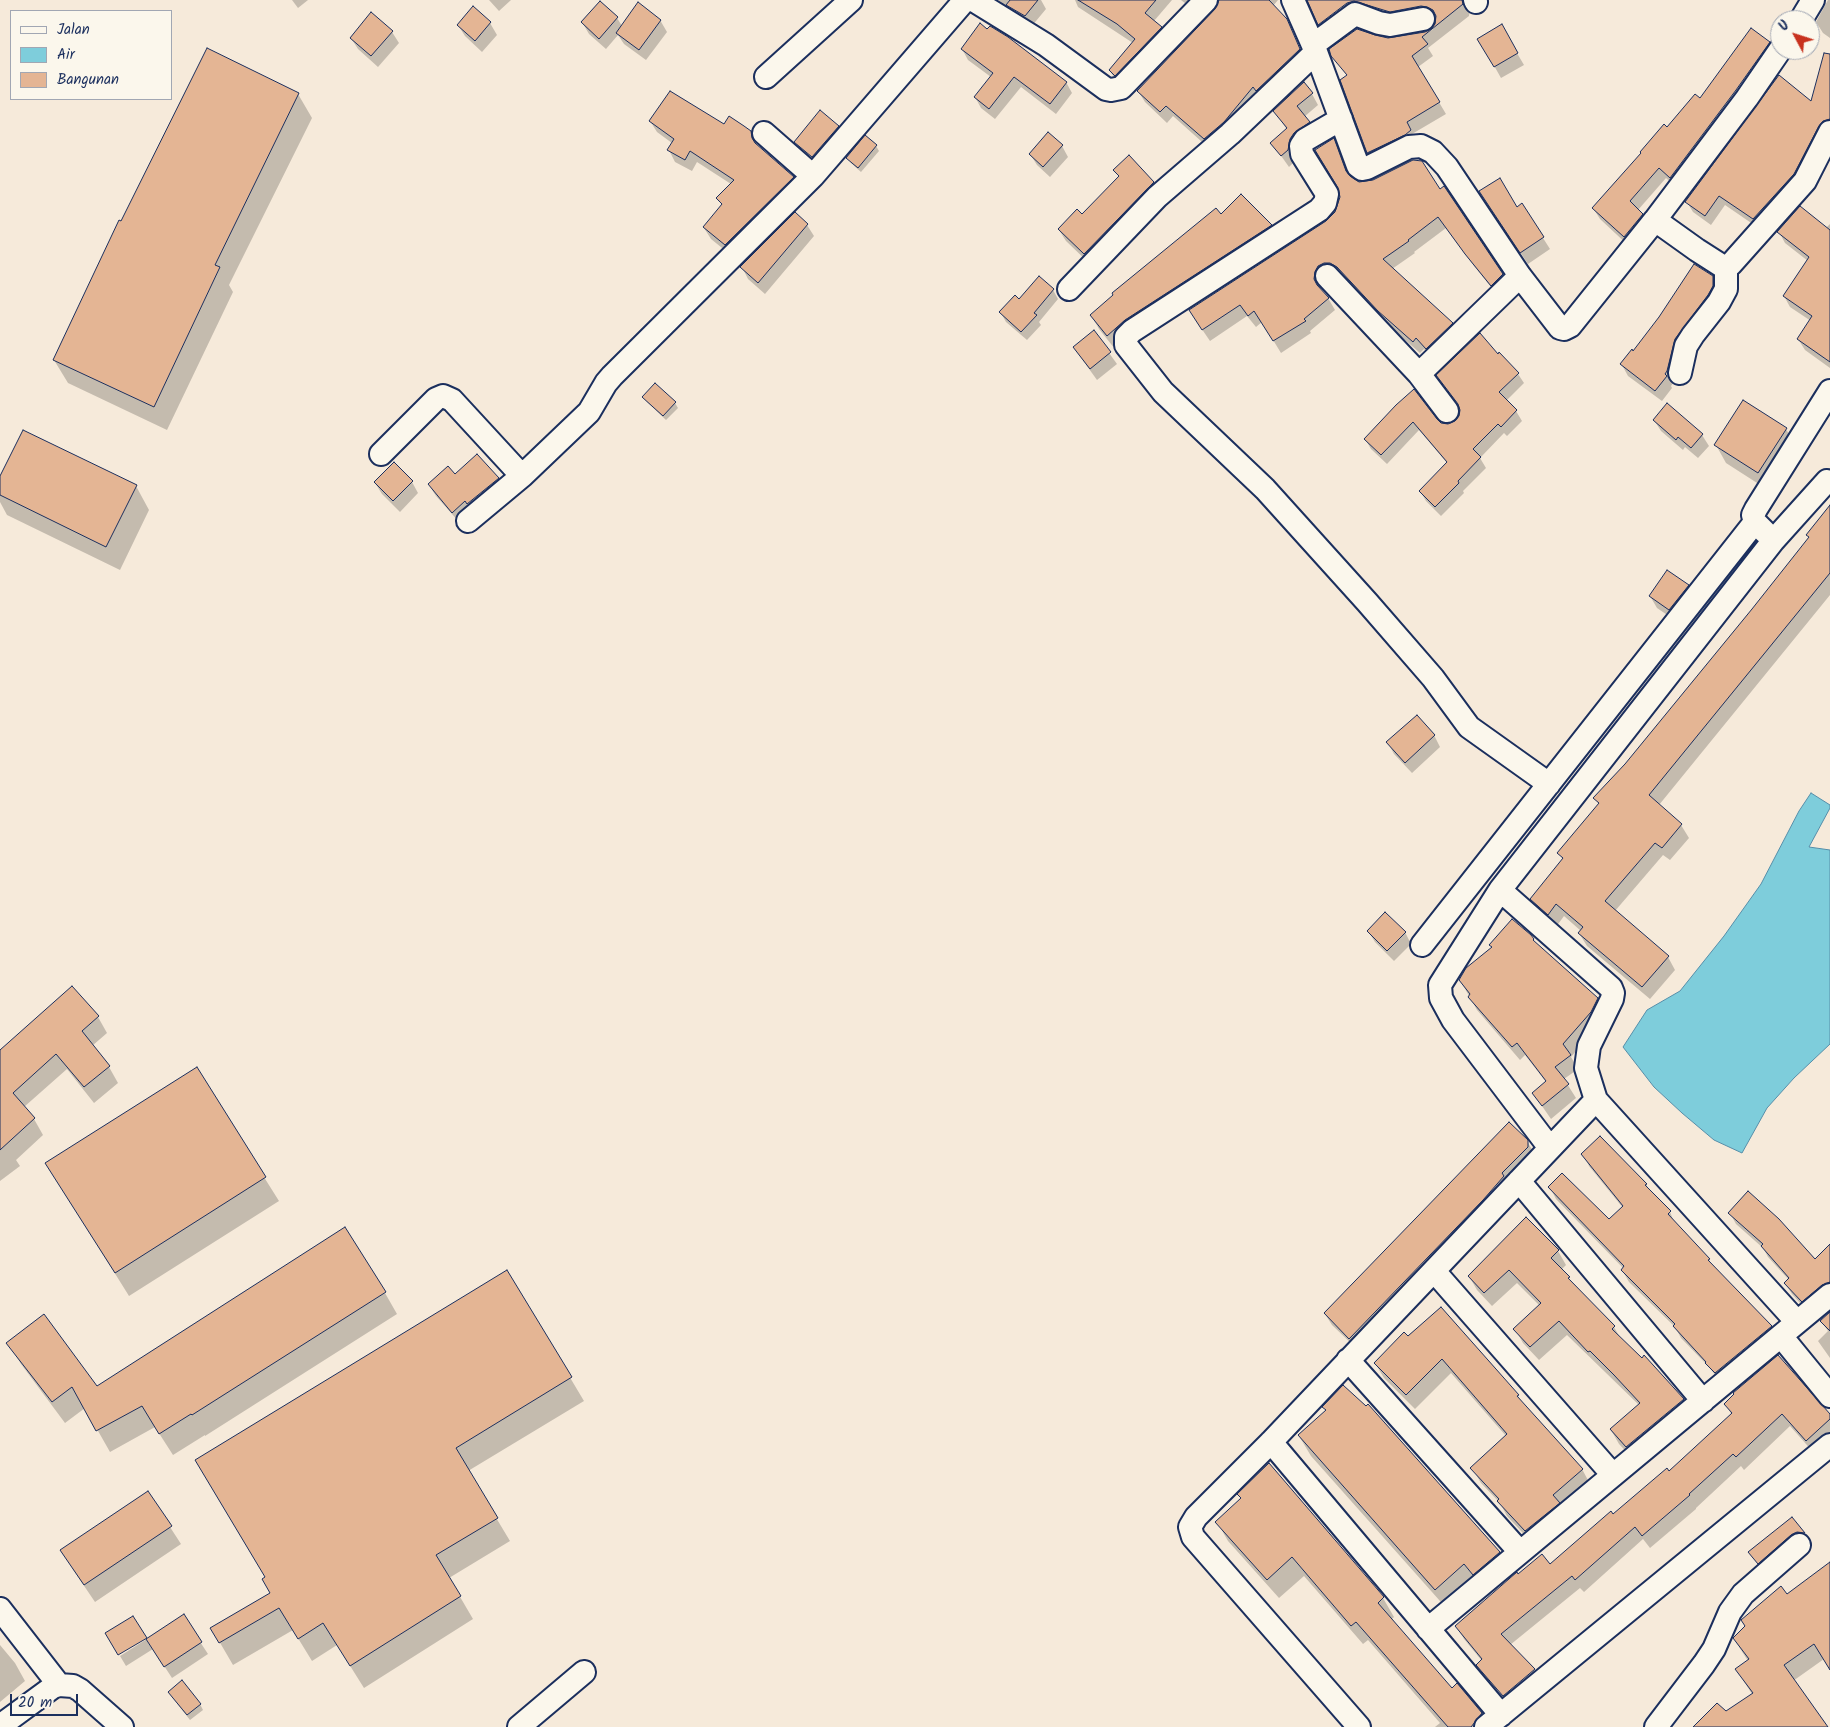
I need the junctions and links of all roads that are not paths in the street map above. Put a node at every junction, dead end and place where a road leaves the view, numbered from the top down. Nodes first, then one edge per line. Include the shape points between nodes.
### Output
1 (852, 0) edge
2 (1206, 0) edge
3 (1293, 0) edge
4 (961, 2) edge
5 (1423, 19) dead end
6 (1314, 48) junction
7 (1773, 60) edge
8 (766, 76) dead end
9 (1340, 119) junction
10 (1830, 132) edge
11 (764, 133) dead end
12 (813, 176) junction
13 (1654, 220) junction
14 (1726, 267) junction
15 (1327, 276) dead end
16 (1520, 276) junction
17 (1069, 289) dead end
18 (1680, 373) dead end
19 (1419, 374) junction
20 (1830, 392) edge
21 (1448, 411) dead end
22 (381, 454) dead end
23 (522, 476) junction
24 (1827, 481) dead end
25 (468, 521) dead end
26 (1756, 522) junction
27 (1773, 541) junction
28 (1549, 784) junction
29 (1500, 890) junction
30 (1422, 945) dead end
31 (1596, 1100) junction
32 (1550, 1148) junction
33 (1519, 1181) junction
34 (1434, 1271) junction
35 (1830, 1295) edge
36 (1789, 1329) junction
37 (1348, 1360) junction
38 (1830, 1396) edge
39 (1703, 1401) junction
40 (1271, 1442) junction
41 (1830, 1446) edge
42 (1613, 1474) junction
43 (1799, 1545) dead end
44 (1520, 1552) junction
45 (2, 1615) edge
46 (1428, 1628) junction
47 (584, 1672) dead end
48 (59, 1685) junction
49 (1493, 1721) edge
50 (0, 1726) edge
51 (122, 1727) edge
52 (519, 1727) edge
53 (1359, 1727) edge
54 (1656, 1727) edge

1 - 8 street
2 - 4 street via 1121,88 1111,90 1046,45
3 - 6 street
4 - 12 street
5 - 6 street via 1390,25 1354,14
6 - 9 street
6 - 17 street via 1244,122 1157,197
7 - 13 street
9 - 16 street via 1362,169 1409,147 1421,146 1433,152 1447,167
9 - 28 street via 1305,140 1301,146 1302,154 1327,194 1319,210 1132,331 1126,336 1126,345 1163,392 1265,489 1367,602 1433,678 1469,727
10 - 14 street via 1805,180
11 - 12 street
12 - 23 street via 612,376 589,412
13 - 14 street
13 - 16 street via 1570,326 1564,329
14 - 18 street via 1726,289 1689,340
15 - 19 street
16 - 19 street
19 - 21 street
20 - 26 street via 1756,509 1753,515
22 - 23 street via 436,399 443,396 452,400
23 - 25 street
24 - 27 street
26 - 27 street
26 - 28 street
27 - 29 street
28 - 30 street
29 - 31 street via 1611,988 1612,999 1589,1046 1586,1068
29 - 32 street via 1440,985 1441,998 1453,1020
31 - 32 street
31 - 36 street
32 - 33 street
33 - 34 street
33 - 39 street
34 - 37 street
34 - 42 street
35 - 36 street
36 - 38 street
36 - 39 street
37 - 40 street
37 - 44 street
39 - 42 street
40 - 46 street
40 - 53 street via 1196,1517 1190,1527 1193,1537
41 - 49 street
42 - 44 street
43 - 54 street via 1744,1594 1730,1612 1714,1649
44 - 46 street
45 - 48 street
46 - 49 street
47 - 52 street
48 - 50 street
48 - 51 street via 80,1690

